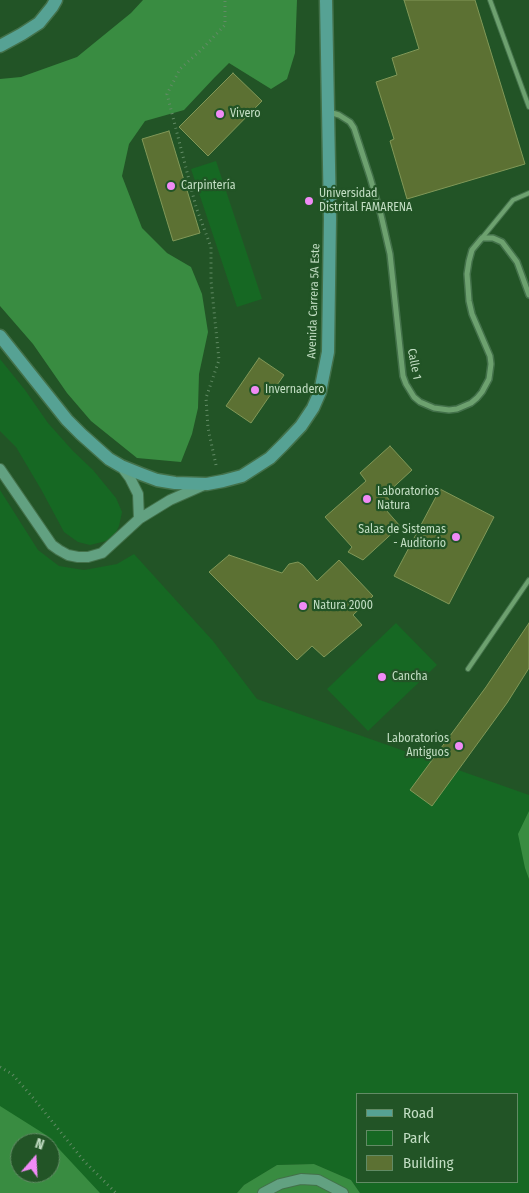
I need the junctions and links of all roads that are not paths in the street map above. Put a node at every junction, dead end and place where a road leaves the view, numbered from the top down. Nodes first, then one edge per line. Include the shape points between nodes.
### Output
1 (56, 0) edge
2 (326, 0) edge
3 (490, 0) edge
4 (0, 46) edge
5 (529, 107) edge
6 (329, 112) junction
7 (529, 193) edge
8 (482, 238) junction
9 (529, 295) edge
10 (0, 336) edge
11 (121, 466) junction
12 (0, 470) edge
13 (207, 484) junction
14 (139, 520) junction
15 (529, 580) edge
16 (468, 669) dead end
17 (263, 1193) edge
18 (343, 1193) edge

1 - 4 main road via 39,23
2 - 6 main road, Avenida Carrera 5A Este
3 - 5 lane
6 - 8 street, Calle 1 via 350,122 354,128 381,216 390,254 403,376 414,396 434,408 449,410 471,403 489,379 490,356 472,314 467,274 472,250
6 - 13 main road, Avenida Carrera 5A Este via 328,352 320,392 301,426 270,458 242,476
7 - 8 lane via 514,200
8 - 9 street via 502,242 517,262
10 - 11 main road, Avenida Carrera 5A Este via 67,420
11 - 13 main road, Avenida Carrera 5A Este via 157,480
11 - 14 main road via 138,494
12 - 14 main road via 52,545 68,555 88,558 102,553
13 - 14 main road via 170,500
15 - 16 lane
17 - 18 main road via 280,1184 301,1179 318,1180

